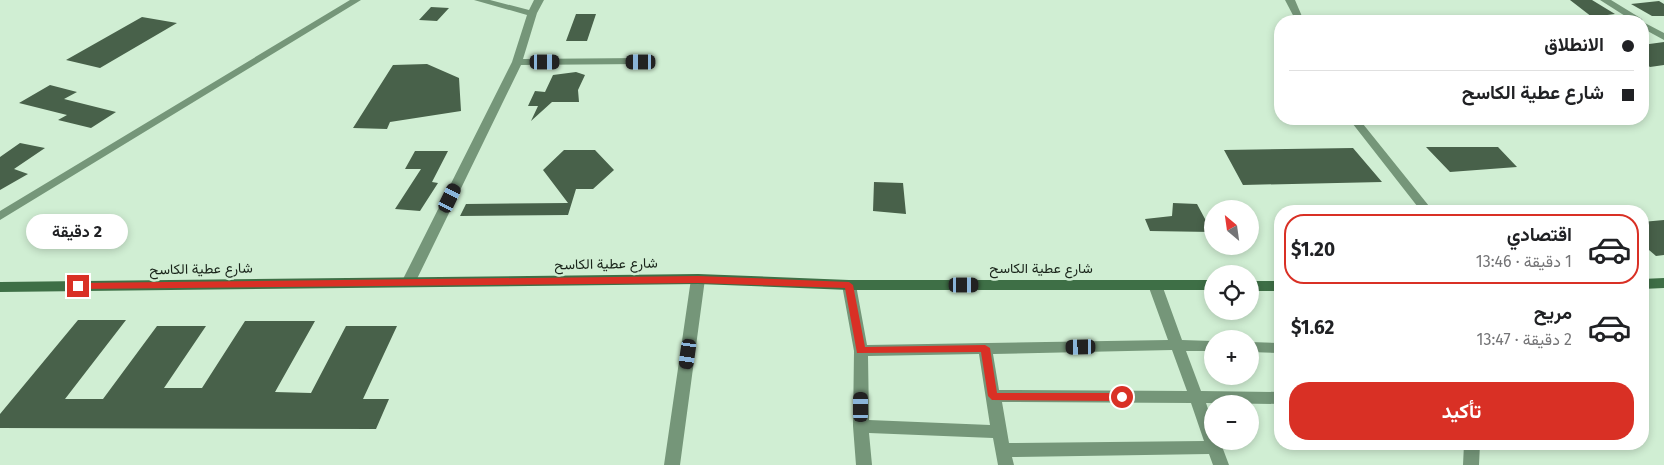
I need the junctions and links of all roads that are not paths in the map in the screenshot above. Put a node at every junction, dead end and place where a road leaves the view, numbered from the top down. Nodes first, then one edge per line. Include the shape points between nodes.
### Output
1 (356, 0) edge
2 (479, 0) edge
3 (540, 0) edge
4 (1290, 0) edge
5 (1606, 0) edge
6 (532, 13) junction
7 (1297, 15) edge
8 (1630, 15) edge
9 (1649, 28) edge
10 (1664, 37) edge
11 (517, 62) junction
12 (641, 62) dead end
13 (1359, 125) edge
14 (1422, 205) edge
15 (0, 216) edge
16 (698, 280) junction
17 (408, 283) junction
18 (1664, 283) edge
19 (1155, 284) junction
20 (1649, 284) edge
21 (849, 285) junction
22 (1204, 285) edge
23 (1259, 286) edge
24 (1274, 286) edge
25 (0, 287) edge
26 (1178, 345) junction
27 (1204, 346) edge
28 (1259, 347) edge
29 (985, 348) junction
30 (1274, 348) edge
31 (861, 351) junction
32 (992, 396) junction
33 (1196, 398) junction
34 (1274, 398) edge
35 (1204, 419) edge
36 (861, 426) junction
37 (999, 432) junction
38 (1204, 448) edge
39 (1216, 450) edge
40 (1472, 450) edge
41 (1005, 457) edge
42 (672, 465) edge
43 (864, 465) edge
44 (1221, 465) edge
45 (1471, 465) edge

1 - 15 street
2 - 6 street
3 - 6 street
4 - 7 street
5 - 8 street
6 - 11 street
9 - 10 street
11 - 12 street
11 - 17 street
13 - 14 street
16 - 17 street, شارع عطية الكاسح
16 - 21 street, شارع عطية الكاسح
16 - 42 street
17 - 25 street, شارع عطية الكاسح
18 - 20 street
19 - 21 street, شارع عطية الكاسح
19 - 22 street, شارع عطية الكاسح
19 - 26 street
21 - 31 street
23 - 24 street
26 - 27 street
26 - 29 street
26 - 33 street
28 - 30 street
29 - 31 street
29 - 32 street
31 - 36 street
32 - 33 street
32 - 37 street
33 - 34 street
33 - 35 street
36 - 37 street
36 - 43 street
37 - 41 street
38 - 41 street
39 - 44 street
40 - 45 street

